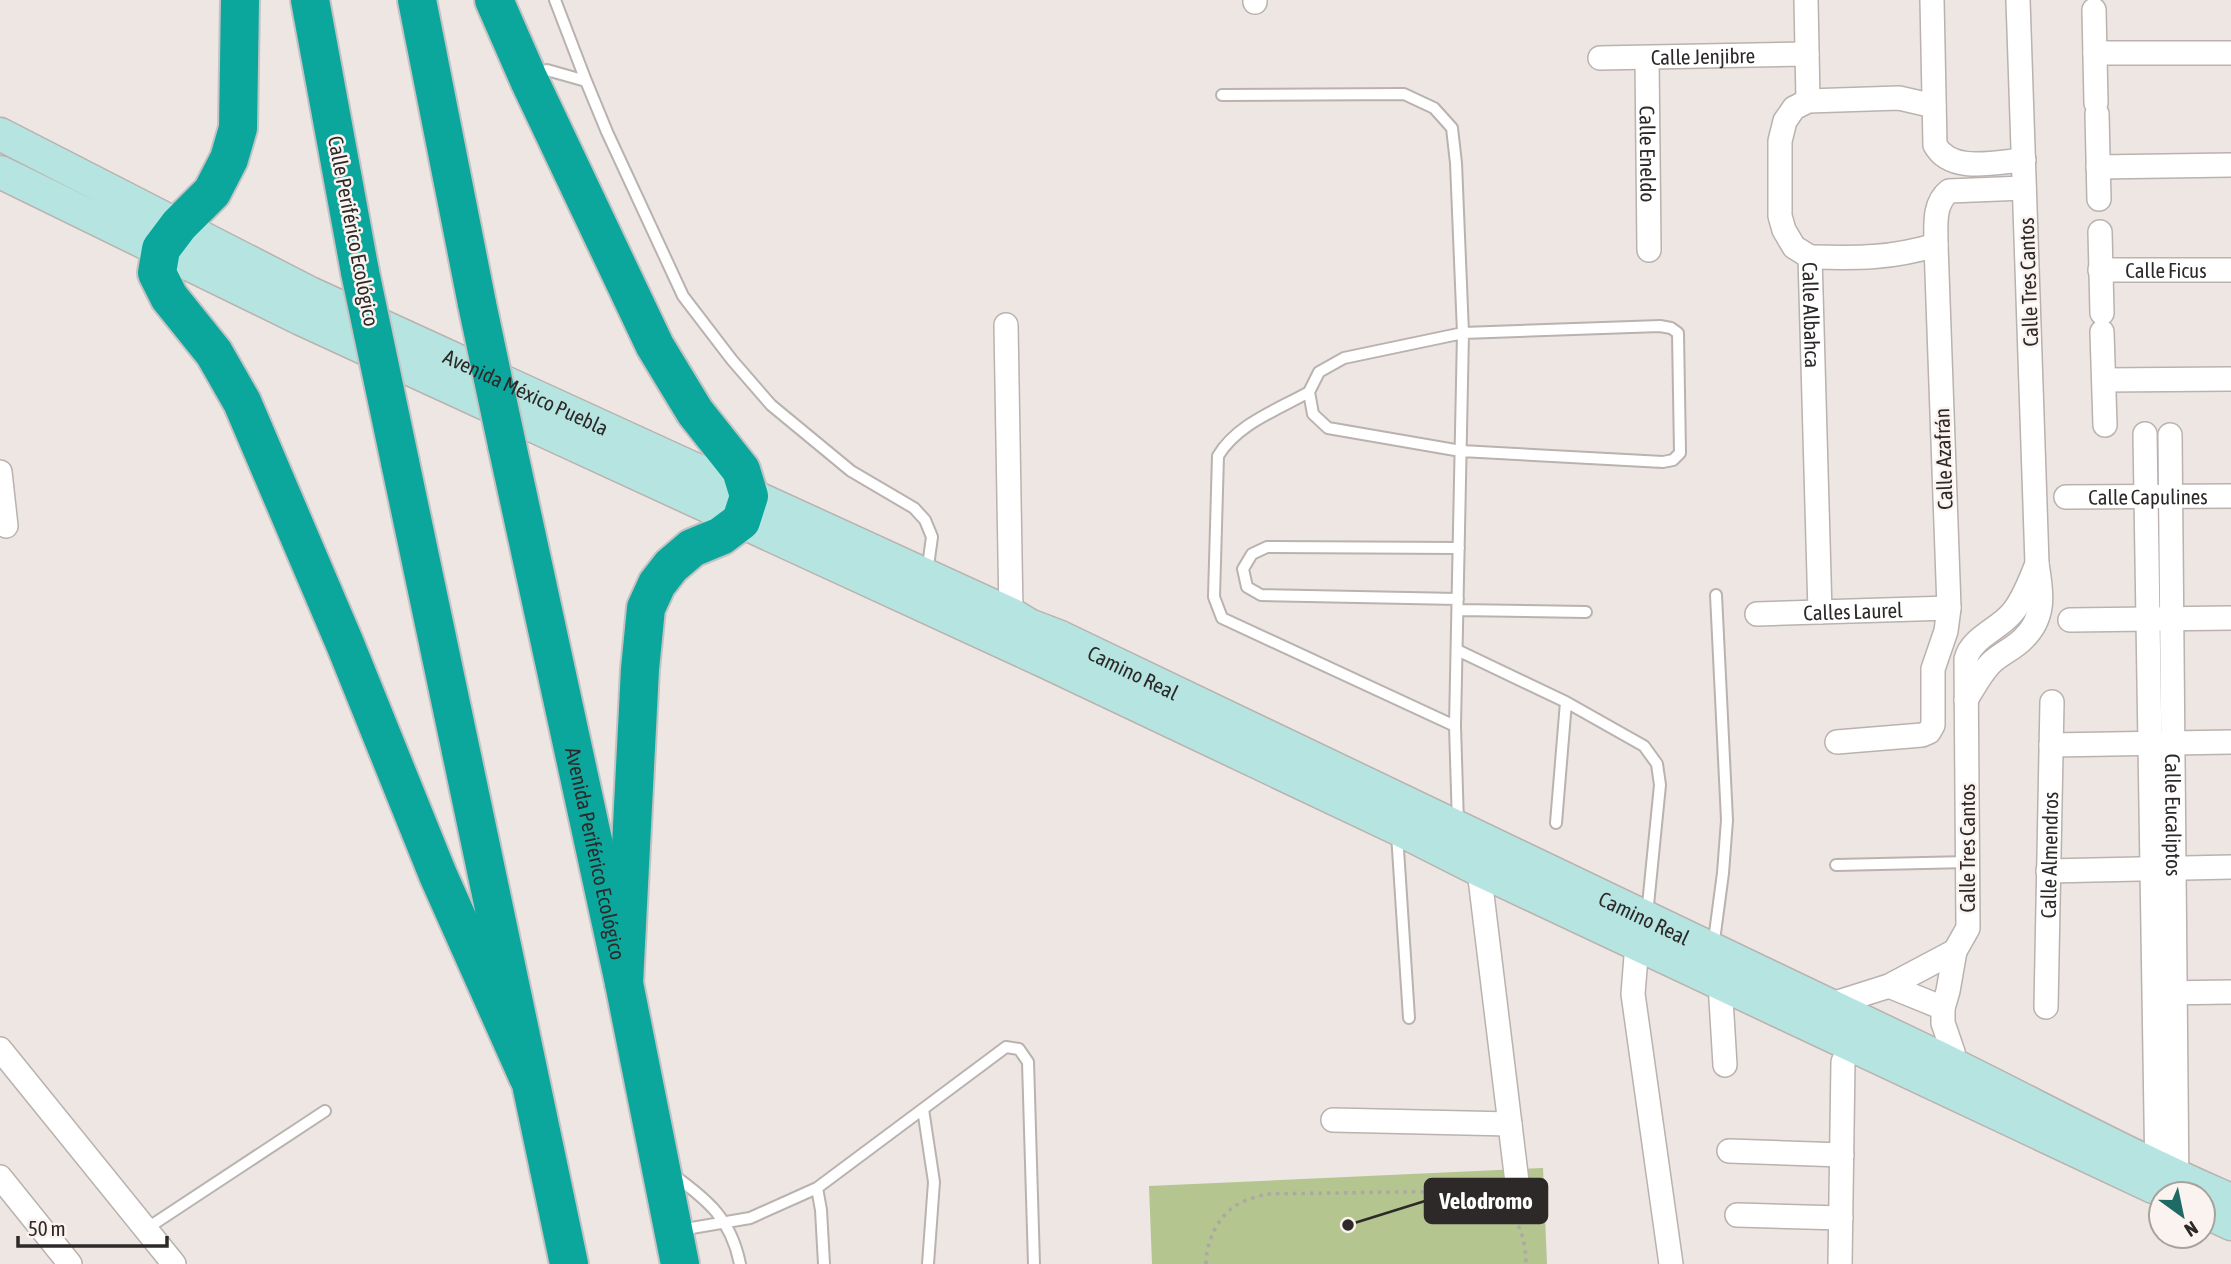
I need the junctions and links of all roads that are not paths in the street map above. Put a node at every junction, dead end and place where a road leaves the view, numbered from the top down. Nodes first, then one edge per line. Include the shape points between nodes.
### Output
1 (240, 0) edge
2 (310, 0) edge
3 (417, 0) edge
4 (494, 0) edge
5 (555, 0) edge
6 (1805, 0) edge
7 (1931, 0) edge
8 (2018, 0) edge
9 (2094, 10) dead end
10 (2095, 53) junction
11 (2231, 53) edge
12 (1807, 54) junction
13 (1600, 58) dead end
14 (1647, 58) junction
15 (529, 79) junction
16 (586, 81) junction
17 (1222, 95) dead end
18 (1808, 101) junction
19 (1934, 106) junction
20 (0, 134) edge
21 (2024, 160) junction
22 (1970, 163) junction
23 (2231, 165) edge
24 (2098, 167) junction
25 (0, 172) edge
26 (2025, 188) junction
27 (1972, 190) junction
28 (2099, 199) dead end
29 (2100, 232) dead end
30 (170, 237) junction
31 (1936, 245) junction
32 (1649, 250) dead end
33 (1810, 257) junction
34 (2101, 270) junction
35 (2231, 270) edge
36 (1006, 325) dead end
37 (1463, 333) junction
38 (2231, 379) edge
39 (2104, 380) junction
40 (1309, 392) junction
41 (2105, 425) dead end
42 (2145, 434) dead end
43 (2169, 435) dead end
44 (1461, 451) junction
45 (0, 472) edge
46 (2146, 496) junction
47 (2170, 496) junction
48 (2231, 496) edge
49 (2066, 497) dead end
50 (745, 508) junction
51 (6, 526) dead end
52 (1459, 548) junction
53 (920, 588) junction
54 (1716, 595) dead end
55 (1458, 605) junction
56 (1949, 608) junction
57 (1586, 612) dead end
58 (1820, 612) junction
59 (1757, 614) dead end
60 (2231, 618) edge
61 (2171, 619) junction
62 (2070, 620) dead end
63 (2148, 620) junction
64 (1007, 628) junction
65 (1053, 650) junction
66 (1457, 650) junction
67 (1566, 702) junction
68 (2052, 702) dead end
69 (1455, 726) junction
70 (1836, 741) dead end
71 (2231, 742) edge
72 (2161, 743) junction
73 (2051, 745) junction
74 (1556, 822) dead end
75 (1396, 828) junction
76 (1458, 830) junction
77 (1968, 862) junction
78 (1836, 865) dead end
79 (2231, 867) edge
80 (2162, 869) junction
81 (1479, 870) junction
82 (2048, 871) junction
83 (1642, 932) junction
84 (1955, 951) junction
85 (1711, 970) junction
86 (624, 982) junction
87 (1889, 986) junction
88 (2231, 992) edge
89 (2164, 993) junction
90 (1829, 1006) junction
91 (2046, 1007) dead end
92 (1943, 1008) junction
93 (1409, 1018) dead end
94 (1851, 1045) junction
95 (0, 1049) edge
96 (1725, 1065) dead end
97 (528, 1077) junction
98 (1955, 1079) junction
99 (923, 1109) junction
100 (325, 1111) dead end
101 (1333, 1119) dead end
102 (1510, 1124) junction
103 (1729, 1151) dead end
104 (1842, 1155) junction
105 (660, 1166) junction
106 (0, 1177) edge
107 (2159, 1180) edge
108 (2167, 1180) edge
109 (1517, 1182) dead end
110 (817, 1188) junction
111 (1737, 1214) dead end
112 (1841, 1218) junction
113 (725, 1223) junction
114 (146, 1229) junction
115 (677, 1247) edge
116 (70, 1264) edge
117 (174, 1264) edge
118 (569, 1264) edge
119 (740, 1264) edge
120 (824, 1264) edge
121 (928, 1264) edge
122 (1034, 1264) edge
123 (1671, 1264) edge
124 (1840, 1264) edge

1 - 30 highway via 238,128 229,159 212,192
2 - 97 highway, Calle Periférico Ecológico, bridge via 360,272
3 - 86 highway, Avenida Periférico Ecológico, bridge via 477,304
4 - 15 highway
5 - 16 lane
6 - 12 street
7 - 19 street
8 - 21 street, Calle Tres Cantos
9 - 10 street
10 - 11 street
10 - 24 street
12 - 14 street, Calle Jenjibre
12 - 18 street
13 - 14 street, Calle Jenjibre
14 - 32 street, Calle Eneldo
15 - 16 lane via 547,70
15 - 50 highway via 656,346 695,412 741,470
16 - 53 lane via 683,296 732,360 771,405 851,471 914,508 925,520 932,537
17 - 37 lane via 1404,94 1434,108 1452,128
18 - 19 street via 1899,99
18 - 33 street, Calle Albahca via 1794,108 1780,141 1780,216 1794,247
19 - 22 street via 1935,145 1940,154
20 - 30 street, Avenida México Puebla
21 - 22 street
21 - 26 street, Calle Tres Cantos
22 - 27 street
23 - 24 street
24 - 28 street
25 - 30 street, Avenida México Puebla
26 - 27 street
26 - 77 street, Calle Tres Cantos via 2037,564 2011,614 1968,652
27 - 31 street, Calle Azafrán via 1949,191 1941,198
29 - 34 street
30 - 50 street, Avenida México Puebla via 310,293
30 - 97 highway via 157,272 169,297 214,354 242,402 438,875
31 - 33 street via 1871,258
31 - 56 street, Calle Azafrán
33 - 58 street, Calle Albahca
34 - 35 street, Calle Ficus
34 - 39 street
36 - 64 street
37 - 40 lane via 1344,358 1319,372
37 - 44 lane
37 - 44 lane via 1671,328 1678,333 1680,453 1663,462
38 - 39 street
39 - 41 street
40 - 44 lane via 1313,414 1328,428
40 - 69 lane via 1238,432 1218,456 1214,597 1222,618
42 - 46 street, Calle Eucaliptos
43 - 47 street, Calle Eucaliptos
44 - 52 lane
45 - 51 street
46 - 47 street, Calle Capulines
46 - 49 street, Calle Capulines
46 - 63 street, Calle Eucaliptos
47 - 48 street, Calle Capulines
47 - 61 street, Calle Eucaliptos
50 - 53 street, Avenida México Puebla
50 - 86 highway via 721,536 692,548 671,566 646,608
52 - 55 lane
52 - 55 lane via 1267,547 1252,554 1243,569 1247,587 1261,594
53 - 64 street, Avenida México Puebla
54 - 85 lane via 1727,820
55 - 57 lane
55 - 66 lane
56 - 58 street, Calles Laurel
56 - 70 street, Calle Azafrán via 1933,669 1933,725 1929,732
58 - 59 street, Calles Laurel
60 - 61 street
61 - 63 street
61 - 72 street, Calle Eucaliptos
62 - 63 street
63 - 72 street, Calle Eucaliptos
64 - 65 street, Avenida México Puebla
65 - 75 street, Camino Real
65 - 76 street, Camino Real
66 - 67 lane
66 - 69 lane
67 - 74 lane
67 - 83 lane via 1644,746 1657,764 1660,785
68 - 73 street, Calle Almendros
69 - 76 lane
71 - 72 street
72 - 73 street
72 - 80 street, Calle Eucaliptos
73 - 82 street, Calle Almendros
75 - 81 street, Camino Real
75 - 93 lane
76 - 83 street, Camino Real
77 - 78 lane
77 - 84 street, Calle Tres Cantos via 1968,928
79 - 80 street
80 - 82 street
80 - 89 street, Calle Eucaliptos
81 - 83 street, Camino Real
81 - 102 street
82 - 91 street, Calle Almendros
83 - 85 street, Camino Real
83 - 123 street via 1633,994
84 - 87 street
84 - 92 street, Calle Tres Cantos
85 - 90 street, Camino Real
85 - 94 street, Camino Real
85 - 96 street
86 - 105 highway, Avenida Periférico Ecológico
87 - 90 street
87 - 92 street
88 - 89 street
89 - 108 street, Calle Eucaliptos
90 - 98 street, Camino Real
92 - 98 street, Calle Tres Cantos
94 - 98 street, Camino Real
94 - 104 street via 1843,1062
95 - 114 street
97 - 118 highway
98 - 107 street, Camino Real
99 - 110 lane
99 - 121 lane via 934,1182
99 - 122 lane via 1006,1047 1019,1049 1028,1062
100 - 114 lane
101 - 102 street
102 - 109 street
103 - 104 street
104 - 112 street
105 - 113 lane via 704,1197
105 - 115 highway, Avenida Periférico Ecológico
106 - 116 street
110 - 113 lane via 750,1218
110 - 120 lane
111 - 112 street
112 - 124 street
113 - 115 lane
113 - 119 lane
114 - 117 street

